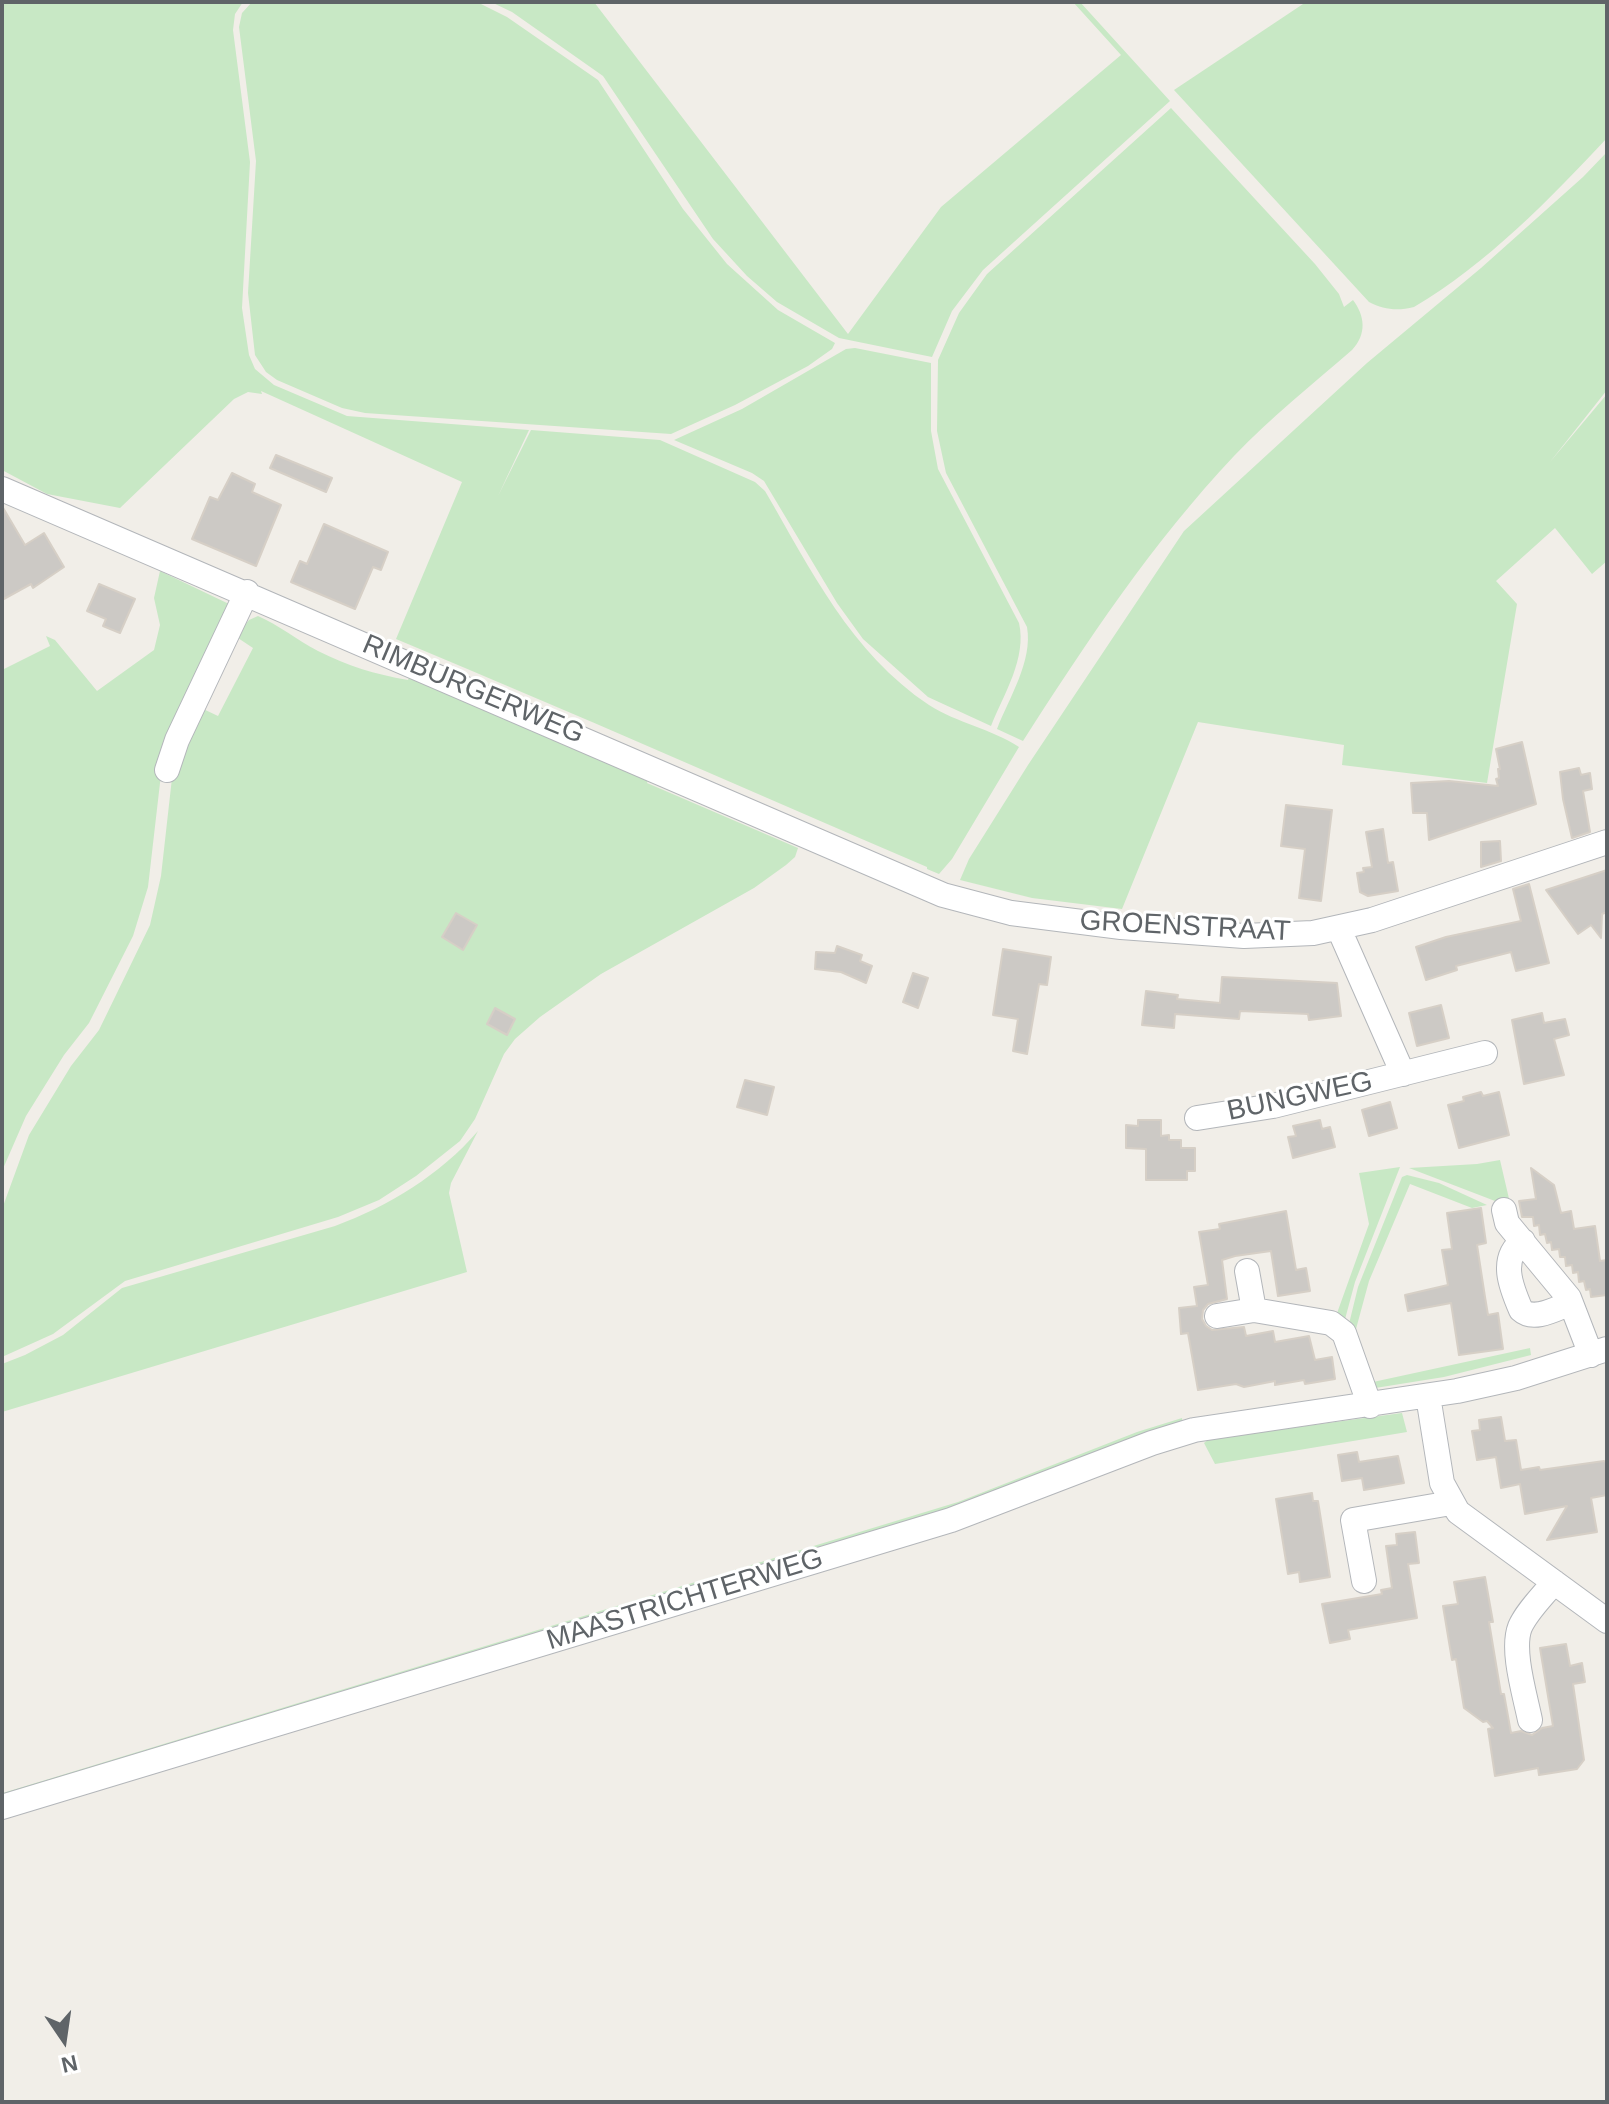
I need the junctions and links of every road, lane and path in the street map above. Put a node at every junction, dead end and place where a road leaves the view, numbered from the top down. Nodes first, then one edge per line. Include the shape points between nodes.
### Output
1 (2, 489) edge
2 (247, 592) junction
3 (167, 770) dead end
4 (1607, 842) edge
5 (943, 895) joint
6 (1339, 929) junction
7 (1485, 1053) dead end
8 (1403, 1074) junction
9 (1197, 1118) dead end
10 (1504, 1210) dead end
11 (1523, 1241) junction
12 (1247, 1271) dead end
13 (1571, 1303) junction
14 (1254, 1310) junction
15 (1217, 1316) dead end
16 (1599, 1352) edge
17 (1428, 1396) junction
18 (1370, 1406) junction
19 (1451, 1503) junction
20 (1364, 1581) dead end
21 (1554, 1582) junction
22 (1605, 1617) edge
23 (1530, 1720) dead end
24 (2, 1807) edge

1 - 2 street, RIMBURGERWEG
2 - 3 street
2 - 5 street, RIMBURGERWEG
4 - 6 street, GROENSTRAAT
5 - 6 street, GROENSTRAAT via 1011,913 1121,927 1244,936
6 - 8 street, BUNGWEG
7 - 8 street, BUNGWEG
8 - 9 street, BUNGWEG via 1273,1106
10 - 11 street, MAASTRICHTERWEG via 1507,1223
11 - 13 street, MAASTRICHTERWEG
11 - 13 street via 1509,1255 1508,1267 1521,1310 1534,1316
12 - 14 street
13 - 16 street, MAASTRICHTERWEG
14 - 15 street
14 - 18 street via 1338,1327
16 - 17 street, MAASTRICHTERWEG via 1516,1378
17 - 18 street, MAASTRICHTERWEG
17 - 19 street via 1438,1468
18 - 24 street, MAASTRICHTERWEG via 1225,1424 1152,1443 951,1520
19 - 20 street via 1353,1520
19 - 21 street via 1470,1523
21 - 22 street
21 - 23 street via 1525,1618 1517,1638

